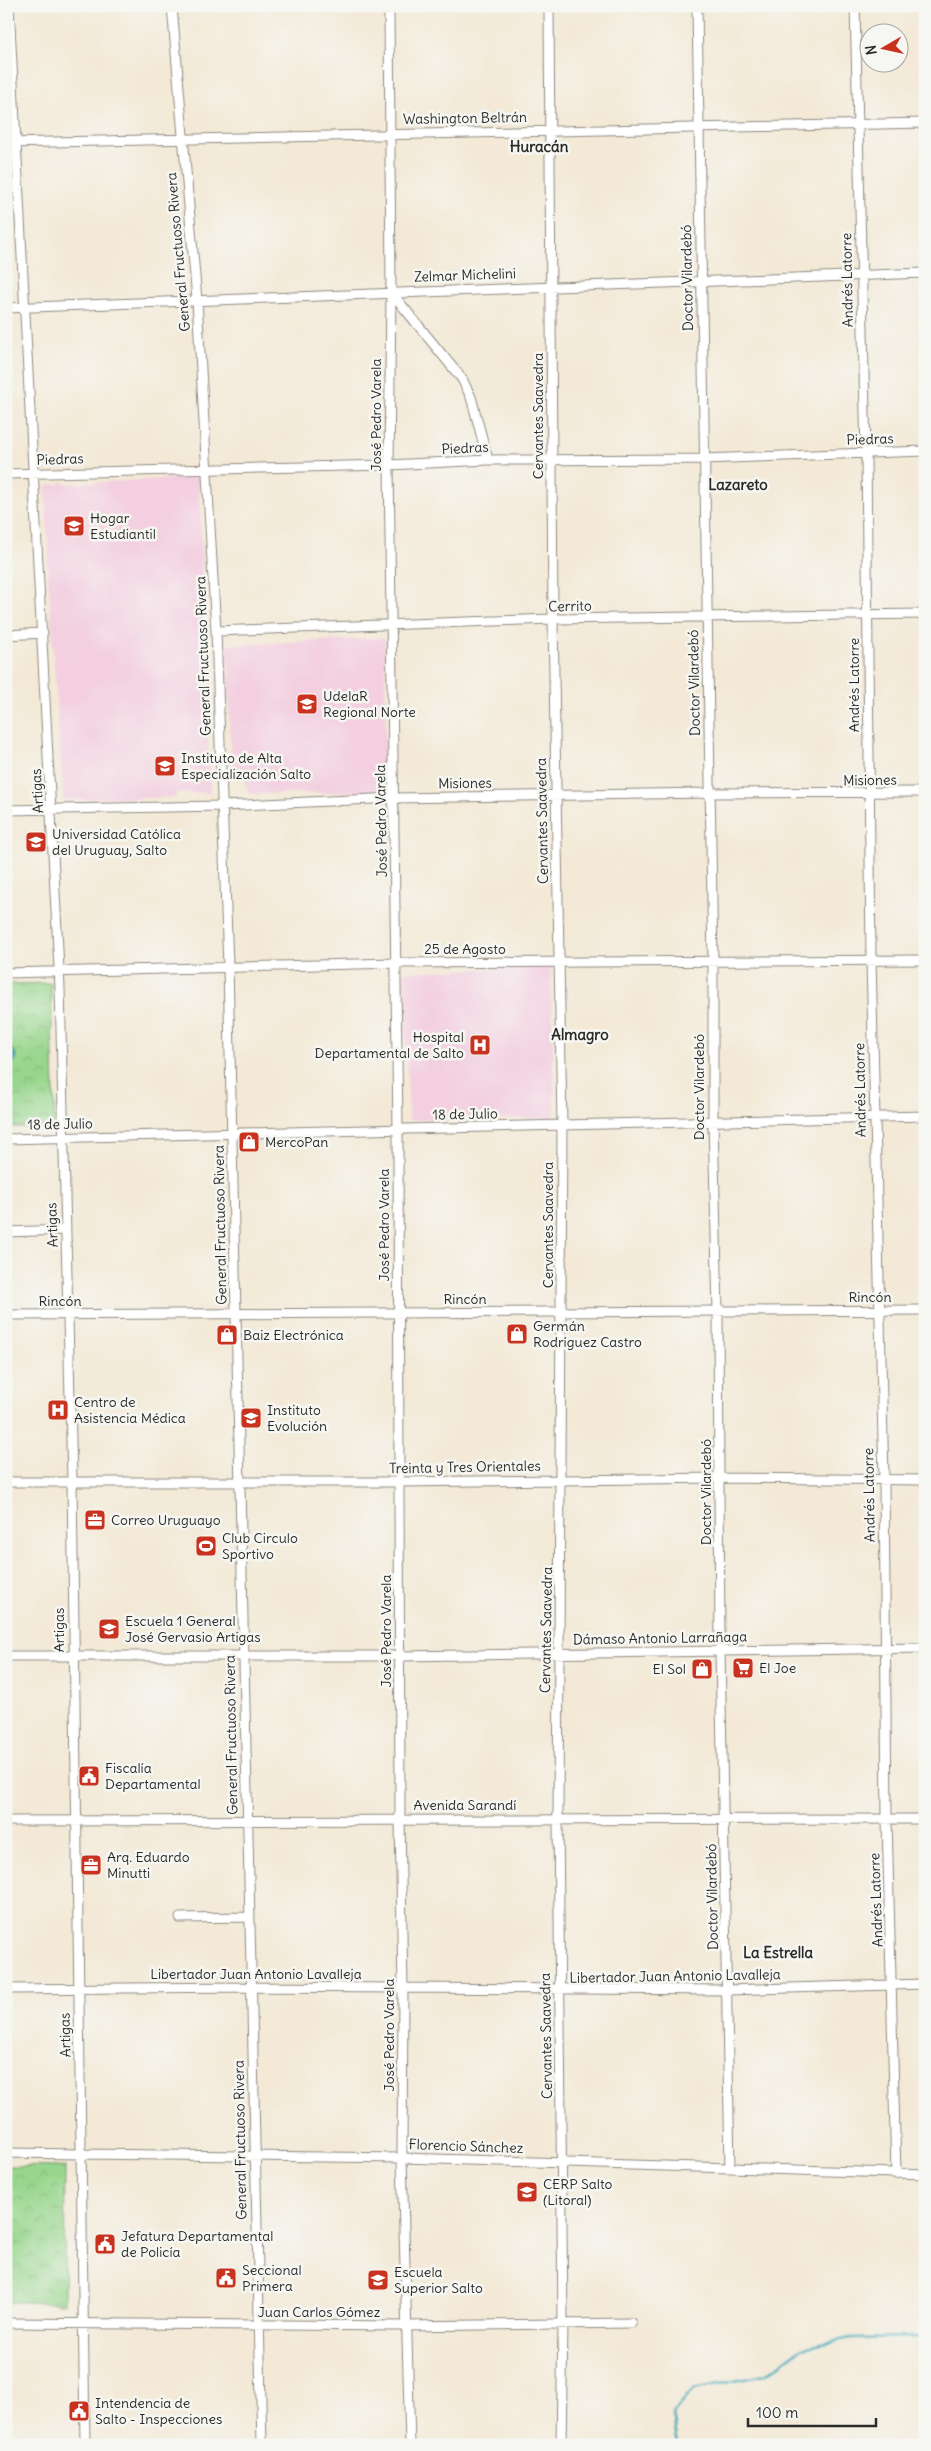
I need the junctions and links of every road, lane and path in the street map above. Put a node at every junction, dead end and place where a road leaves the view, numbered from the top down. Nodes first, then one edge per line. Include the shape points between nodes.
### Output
1 (9, 6) edge
2 (172, 6) edge
3 (389, 6) edge
4 (549, 6) edge
5 (697, 6) edge
6 (856, 6) edge
7 (925, 122) edge
8 (859, 125) junction
9 (699, 126) junction
10 (550, 130) junction
11 (390, 134) junction
12 (183, 137) junction
13 (6, 143) edge
14 (16, 143) junction
15 (925, 273) edge
16 (860, 275) junction
17 (700, 283) junction
18 (552, 286) junction
19 (391, 292) junction
20 (197, 300) junction
21 (26, 307) junction
22 (6, 308) edge
23 (925, 451) edge
24 (866, 453) junction
25 (704, 459) junction
26 (488, 460) junction
27 (551, 460) junction
28 (389, 465) junction
29 (206, 468) junction
30 (6, 474) edge
31 (34, 474) junction
32 (925, 614) edge
33 (868, 615) junction
34 (553, 619) junction
35 (706, 619) junction
36 (391, 626) junction
37 (216, 631) junction
38 (43, 632) junction
39 (6, 635) edge
40 (925, 792) edge
41 (710, 793) junction
42 (868, 794) junction
43 (555, 795) junction
44 (395, 798) junction
45 (222, 806) junction
46 (52, 809) junction
47 (6, 810) edge
48 (871, 960) junction
49 (925, 960) edge
50 (558, 962) junction
51 (713, 962) junction
52 (396, 963) junction
53 (228, 966) junction
54 (59, 972) junction
55 (6, 973) edge
56 (925, 1116) edge
57 (874, 1118) junction
58 (712, 1122) junction
59 (562, 1126) junction
60 (398, 1130) junction
61 (231, 1134) junction
62 (63, 1138) junction
63 (6, 1140) edge
64 (65, 1230) junction
65 (6, 1232) edge
66 (878, 1310) junction
67 (925, 1310) edge
68 (718, 1311) junction
69 (562, 1312) junction
70 (398, 1313) junction
71 (235, 1314) junction
72 (68, 1315) junction
73 (6, 1316) edge
74 (720, 1478) junction
75 (884, 1479) junction
76 (561, 1480) junction
77 (925, 1480) edge
78 (72, 1481) junction
79 (6, 1482) edge
80 (239, 1482) junction
81 (399, 1482) junction
82 (925, 1648) edge
83 (885, 1649) junction
84 (720, 1650) junction
85 (559, 1654) junction
86 (6, 1656) edge
87 (244, 1656) junction
88 (399, 1656) junction
89 (73, 1657) junction
90 (558, 1818) junction
91 (400, 1819) junction
92 (887, 1819) junction
93 (925, 1819) edge
94 (246, 1820) junction
95 (724, 1820) junction
96 (6, 1821) edge
97 (75, 1821) junction
98 (249, 1917) junction
99 (180, 1918) dead end
100 (925, 1984) edge
101 (893, 1985) junction
102 (251, 1987) junction
103 (403, 1988) junction
104 (6, 1989) edge
105 (78, 1989) junction
106 (727, 1990) junction
107 (560, 1991) junction
108 (6, 2153) edge
109 (80, 2154) junction
110 (254, 2158) junction
111 (402, 2158) junction
112 (561, 2163) junction
113 (730, 2168) junction
114 (896, 2174) junction
115 (925, 2174) edge
116 (6, 2323) edge
117 (82, 2323) junction
118 (631, 2323) dead end
119 (563, 2325) junction
120 (258, 2326) junction
121 (405, 2326) junction
122 (85, 2445) edge
123 (262, 2445) edge
124 (410, 2445) edge
125 (561, 2445) edge

1 - 14 street, Artigas
2 - 12 street, General Fructuoso Rivera
3 - 11 street, José Pedro Varela
4 - 10 street, Cervantes Saavedra
5 - 9 street, Doctor Vilardebó
6 - 8 street, Andrés Latorre
7 - 8 street, Washington Beltrán
8 - 9 street, Washington Beltrán
8 - 16 street, Andrés Latorre
9 - 10 street, Washington Beltrán
9 - 17 street, Doctor Vilardebó
10 - 11 street, Washington Beltrán
10 - 18 street, Cervantes Saavedra
11 - 12 street, Washington Beltrán
11 - 19 street, José Pedro Varela
12 - 14 street, Washington Beltrán
12 - 20 street, General Fructuoso Rivera
13 - 14 street, Washington Beltrán
14 - 21 street, Artigas
15 - 16 street, Zelmar Michelini
16 - 17 street, Zelmar Michelini
16 - 24 street, Andrés Latorre
17 - 18 street, Zelmar Michelini
17 - 25 street, Doctor Vilardebó
18 - 19 street, Zelmar Michelini
18 - 27 street, Cervantes Saavedra
19 - 20 street, Zelmar Michelini
19 - 26 street via 462,379 478,418
19 - 28 street, José Pedro Varela
20 - 21 street, Zelmar Michelini
20 - 29 street, General Fructuoso Rivera
21 - 22 street, Zelmar Michelini
21 - 31 street, Artigas
23 - 24 street, Piedras
24 - 25 street, Piedras
24 - 33 street, Andrés Latorre
25 - 27 street, Piedras
25 - 35 street, Doctor Vilardebó
26 - 27 street, Piedras
26 - 28 street, Piedras
27 - 34 street, Cervantes Saavedra
28 - 29 street, Piedras
28 - 36 street, José Pedro Varela
29 - 31 street, Piedras
29 - 37 street, General Fructuoso Rivera
30 - 31 street, Piedras
31 - 38 street, Artigas
32 - 33 street, Cerrito
33 - 35 street, Cerrito
33 - 42 street, Andrés Latorre
34 - 35 street, Cerrito
34 - 36 street, Cerrito
34 - 43 street, Cervantes Saavedra
35 - 41 street, Doctor Vilardebó
36 - 37 street, Cerrito
36 - 44 street, José Pedro Varela
37 - 45 street, General Fructuoso Rivera
38 - 39 street
38 - 46 street, Artigas
40 - 42 street, Misiones
41 - 42 street, Misiones
41 - 43 street, Misiones
41 - 51 street, Doctor Vilardebó
42 - 48 street, Andrés Latorre
43 - 44 street, Misiones
43 - 50 street, Cervantes Saavedra
44 - 45 street, Misiones
44 - 52 street, José Pedro Varela
45 - 46 street, Misiones
45 - 53 street, General Fructuoso Rivera
46 - 47 street, Misiones
46 - 54 street, Artigas
48 - 49 street, 25 de Agosto
48 - 51 street, 25 de Agosto
48 - 57 street, Andrés Latorre
50 - 51 street, 25 de Agosto
50 - 52 street, 25 de Agosto
50 - 59 street, Cervantes Saavedra
51 - 58 street, Doctor Vilardebó
52 - 53 street, 25 de Agosto
52 - 60 street, José Pedro Varela
53 - 54 street, 25 de Agosto
53 - 61 street, General Fructuoso Rivera
54 - 55 street, 25 de Agosto
54 - 62 street, Artigas
56 - 57 street, 18 de Julio
57 - 58 street, 18 de Julio
57 - 66 street, Andrés Latorre
58 - 59 street, 18 de Julio
58 - 68 street, Doctor Vilardebó
59 - 60 street, 18 de Julio
59 - 69 street, Cervantes Saavedra
60 - 61 street, 18 de Julio
60 - 70 street, José Pedro Varela
61 - 62 street, 18 de Julio
61 - 71 street, General Fructuoso Rivera
62 - 63 street, 18 de Julio
62 - 64 street, Artigas
64 - 65 street
64 - 72 street, Artigas
66 - 67 street, Rincón
66 - 68 street, Rincón
66 - 75 street, Andrés Latorre
68 - 69 street, Rincón
68 - 74 street, Doctor Vilardebó
69 - 70 street, Rincón
69 - 76 street, Cervantes Saavedra
70 - 71 street, Rincón
70 - 81 street, José Pedro Varela
71 - 72 street, Rincón
71 - 80 street, General Fructuoso Rivera
72 - 73 street, Rincón
72 - 78 street, Artigas
74 - 75 street, Treinta y Tres Orientales
74 - 76 street, Treinta y Tres Orientales
74 - 84 street, Doctor Vilardebó
75 - 77 street, Treinta y Tres Orientales
75 - 83 street, Andrés Latorre
76 - 81 street, Treinta y Tres Orientales
76 - 85 street, Cervantes Saavedra
78 - 79 street, Treinta y Tres Orientales
78 - 80 street, Treinta y Tres Orientales
78 - 89 street, Artigas
80 - 81 street, Treinta y Tres Orientales
80 - 87 street, General Fructuoso Rivera
81 - 88 street, José Pedro Varela
82 - 83 street, Dámaso Antonio Larrañaga
83 - 84 street, Dámaso Antonio Larrañaga
83 - 92 street, Andrés Latorre
84 - 85 street, Dámaso Antonio Larrañaga
84 - 95 street, Doctor Vilardebó
85 - 88 street, Dámaso Antonio Larrañaga
85 - 90 street, Cervantes Saavedra
86 - 89 street, Dámaso Antonio Larrañaga
87 - 88 street, Dámaso Antonio Larrañaga
87 - 89 street, Dámaso Antonio Larrañaga
87 - 94 street, General Fructuoso Rivera
88 - 91 street, José Pedro Varela
89 - 97 street, Artigas
90 - 91 street, Avenida Sarandí
90 - 95 street, Avenida Sarandí
90 - 107 street, Cervantes Saavedra
91 - 94 street, Avenida Sarandí
91 - 103 street, José Pedro Varela
92 - 93 street, Avenida Sarandí
92 - 95 street, Avenida Sarandí
92 - 101 street, Andrés Latorre
94 - 97 street, Avenida Sarandí
94 - 98 street, General Fructuoso Rivera
95 - 106 street, Doctor Vilardebó
96 - 97 street, Avenida Sarandí
97 - 105 street, Artigas
98 - 99 street
98 - 102 street, General Fructuoso Rivera
100 - 101 street, Libertador Juan Antonio Lavalleja
101 - 106 street, Libertador Juan Antonio Lavalleja
101 - 114 street, Andrés Latorre
102 - 103 street, Libertador Juan Antonio Lavalleja
102 - 105 street, Libertador Juan Antonio Lavalleja
102 - 110 street, General Fructuoso Rivera
103 - 107 street, Libertador Juan Antonio Lavalleja
103 - 111 street, José Pedro Varela
104 - 105 street, Libertador Juan Antonio Lavalleja
105 - 109 street, Artigas
106 - 107 street, Libertador Juan Antonio Lavalleja
106 - 113 street, Doctor Vilardebó
107 - 112 street, Cervantes Saavedra
108 - 109 street, Florencio Sánchez
109 - 110 street, Florencio Sánchez
109 - 117 street, Artigas
110 - 111 street, Florencio Sánchez
110 - 120 street, General Fructuoso Rivera
111 - 112 street, Florencio Sánchez
111 - 121 street, José Pedro Varela
112 - 113 street, Florencio Sánchez
112 - 119 street, Cervantes Saavedra
113 - 114 street, Florencio Sánchez
114 - 115 street, Florencio Sánchez
116 - 117 street, Juan Carlos Gómez
117 - 120 street, Juan Carlos Gómez
117 - 122 street, Artigas
118 - 119 street, Juan Carlos Gómez
119 - 121 street, Juan Carlos Gómez
119 - 125 street, Cervantes Saavedra
120 - 121 street, Juan Carlos Gómez
120 - 123 street, General Fructuoso Rivera
121 - 124 street, José Pedro Varela

